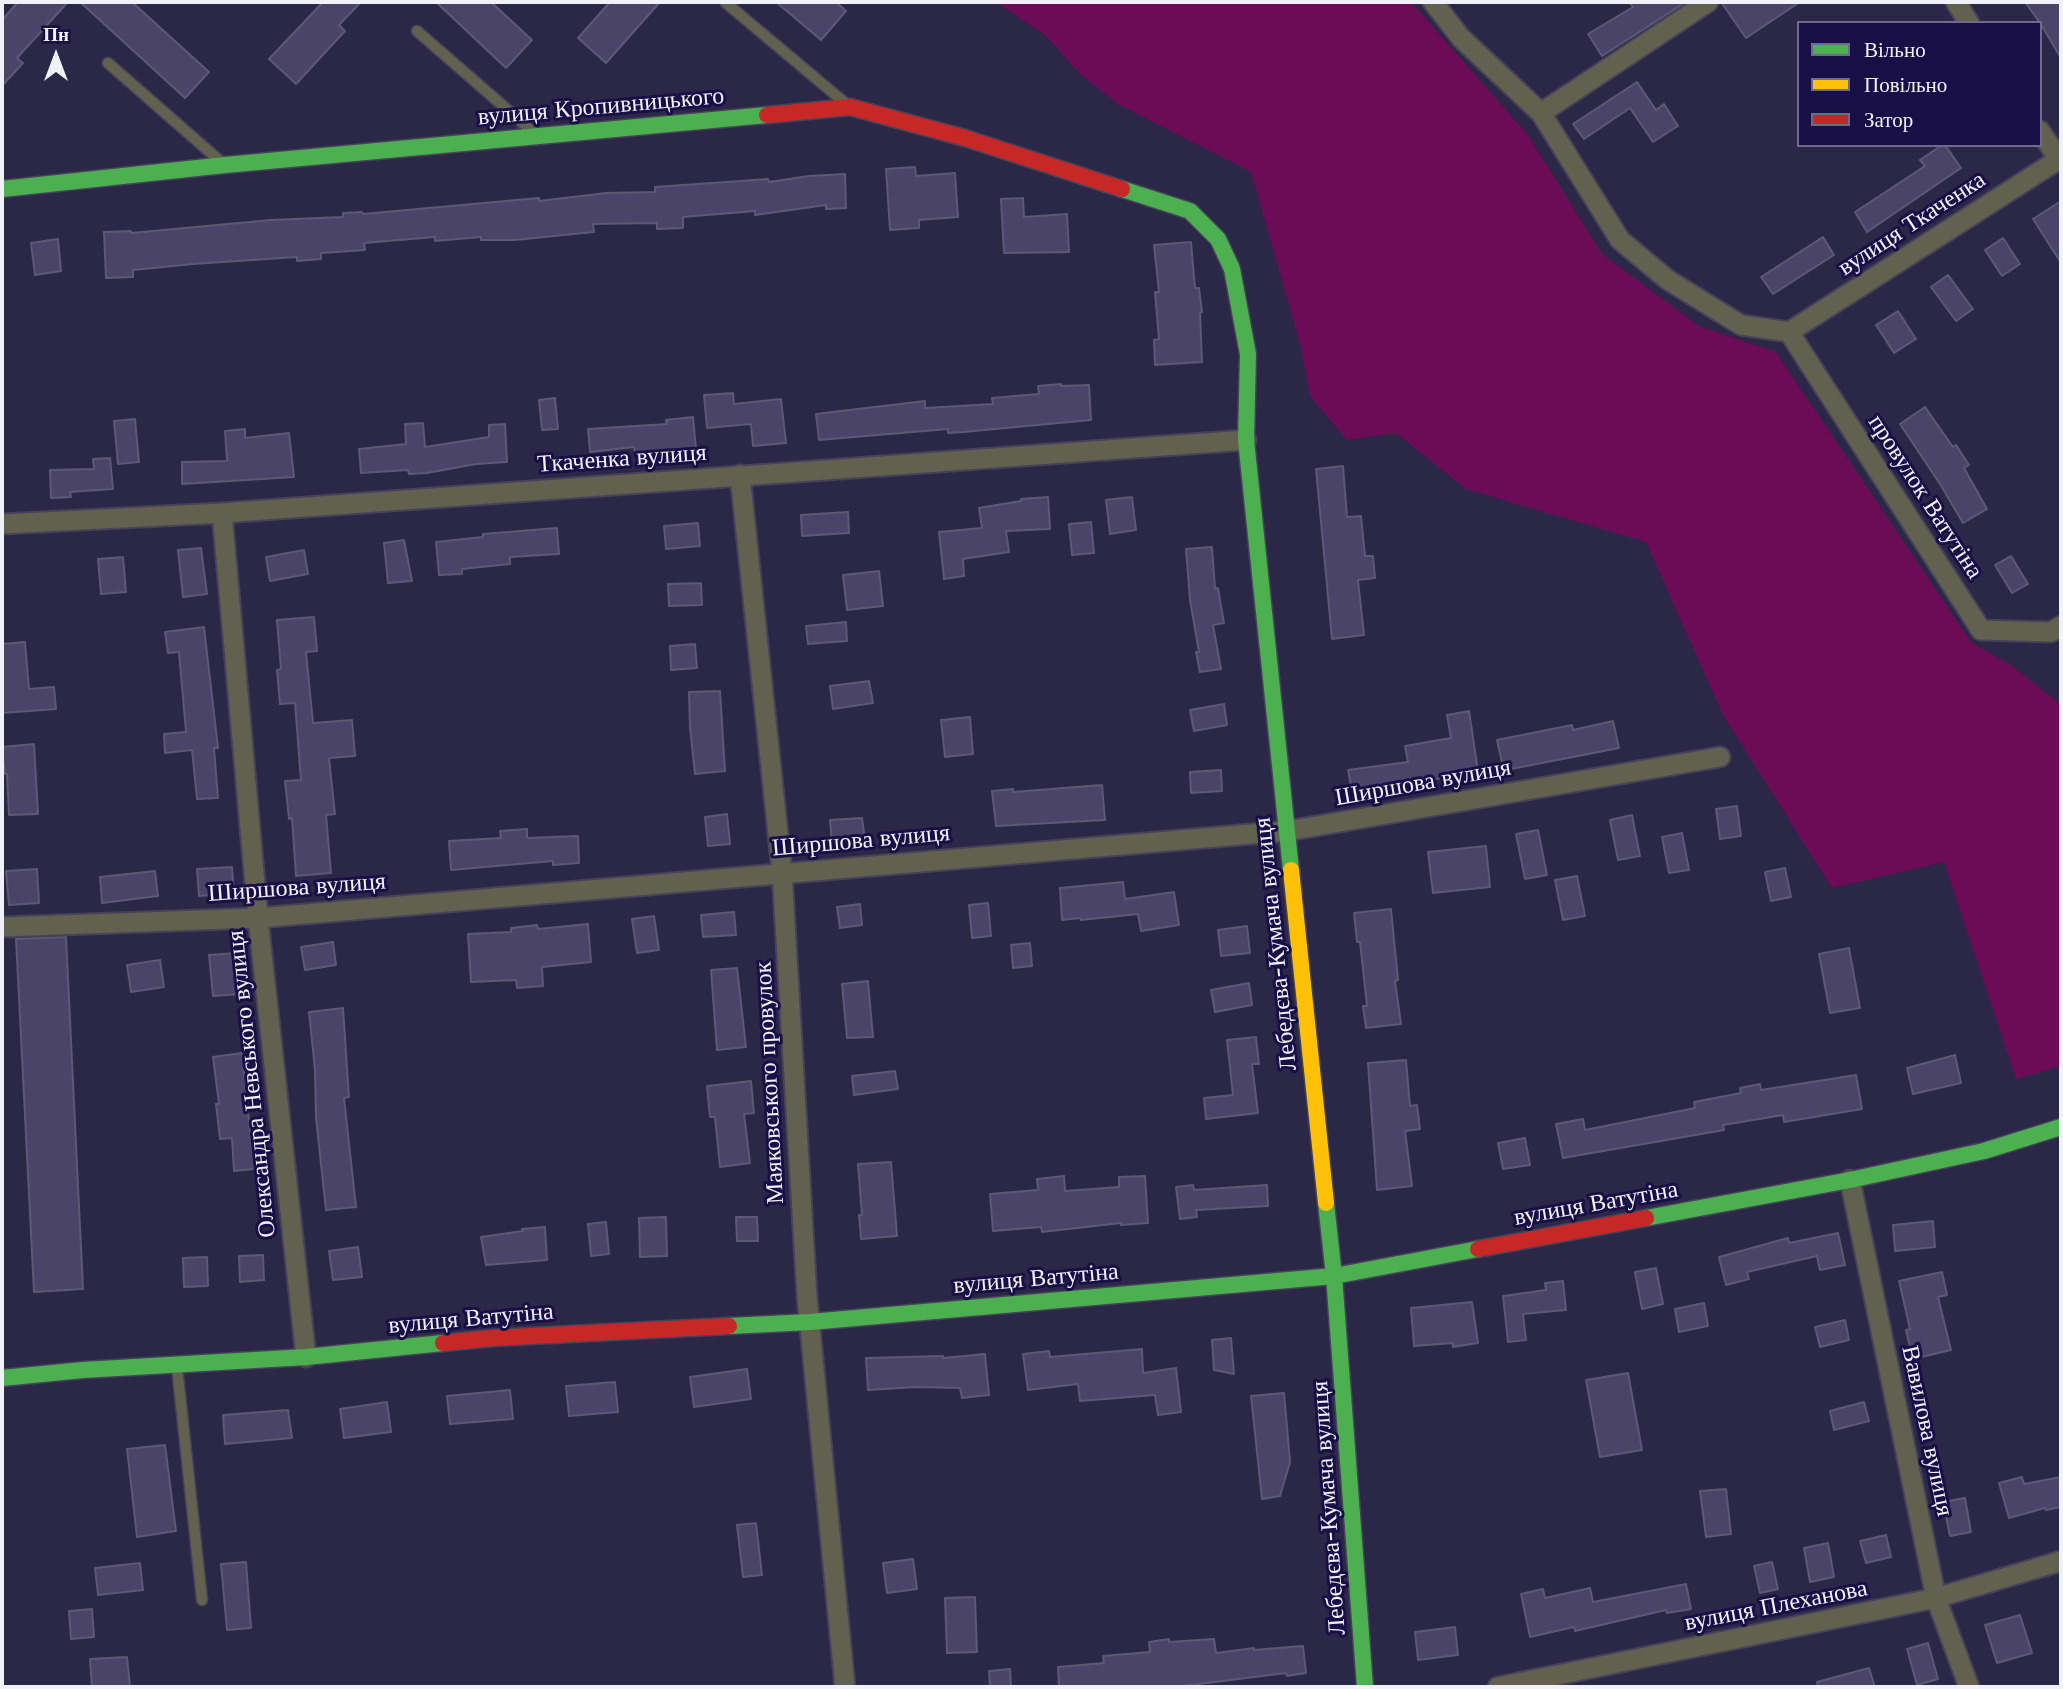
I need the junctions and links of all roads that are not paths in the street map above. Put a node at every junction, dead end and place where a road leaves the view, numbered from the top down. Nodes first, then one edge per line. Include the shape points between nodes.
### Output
1 (1433, 2) edge
2 (1708, 2) edge
3 (1956, 2) edge
4 (726, 3) edge
5 (1968, 21) edge
6 (417, 31) dead end
7 (108, 63) dead end
8 (850, 107) junction
9 (1541, 113) junction
10 (2042, 134) edge
11 (538, 136) junction
12 (2061, 160) edge
13 (225, 165) junction
14 (2, 189) edge
15 (1190, 211) joint
16 (1789, 332) junction
17 (1247, 440) junction
18 (740, 475) junction
19 (222, 513) junction
20 (2, 524) edge
21 (2056, 629) edge
22 (1720, 757) dead end
23 (1287, 831) junction
24 (782, 872) junction
25 (258, 918) junction
26 (2, 927) edge
27 (2061, 1127) edge
28 (1850, 1180) junction
29 (1334, 1276) junction
30 (810, 1322) junction
31 (306, 1357) junction
32 (177, 1365) junction
33 (2, 1378) edge
34 (2061, 1561) edge
35 (1936, 1598) junction
36 (202, 1600) dead end
37 (845, 1687) edge
38 (1365, 1687) edge
39 (1498, 1687) edge
40 (1969, 1687) edge

1 - 9 street via 1461,38
2 - 9 street
3 - 5 street
4 - 8 lane
6 - 11 lane
7 - 13 lane
8 - 11 street, вулиця Кропивницького
8 - 15 street, вулиця Кропивницького via 965,138
9 - 16 street via 1620,240 1668,280 1741,325
10 - 12 street
11 - 13 street, вулиця Кропивницького
12 - 16 street, вулиця Ткаченка
13 - 14 street, вулиця Кропивницького
15 - 17 street, Лебедєва-Кумача вулиця via 1218,239 1232,269 1248,354
16 - 21 street, провулок Ватутіна via 1982,630
17 - 18 street, Ткаченка вулиця
17 - 23 street, Лебедєва-Кумача вулиця
18 - 19 street, Ткаченка вулиця
18 - 24 street, Маяковського провулок
19 - 20 street, Ткаченка вулиця
19 - 25 street, Олександра Невського вулиця
22 - 23 street, Ширшова вулиця
23 - 24 street, Ширшова вулиця
23 - 29 street, Лебедєва-Кумача вулиця
24 - 25 street, Ширшова вулиця
24 - 30 street, Маяковського провулок
25 - 26 street, Ширшова вулиця
25 - 31 street, Олександра Невського вулиця
27 - 28 street, вулиця Ватутіна via 1984,1151
28 - 29 street, вулиця Ватутіна
28 - 35 street, Вавилова вулиця
29 - 30 street, вулиця Ватутіна
29 - 38 street, Лебедєва-Кумача вулиця
30 - 31 street, вулиця Ватутіна via 492,1338
30 - 37 street, Маяковського провулок
31 - 32 street, вулиця Ватутіна
32 - 33 street, вулиця Ватутіна
32 - 36 lane
34 - 35 street, вулиця Плеханова
35 - 39 street, вулиця Плеханова
35 - 40 street, Вавилова вулиця

